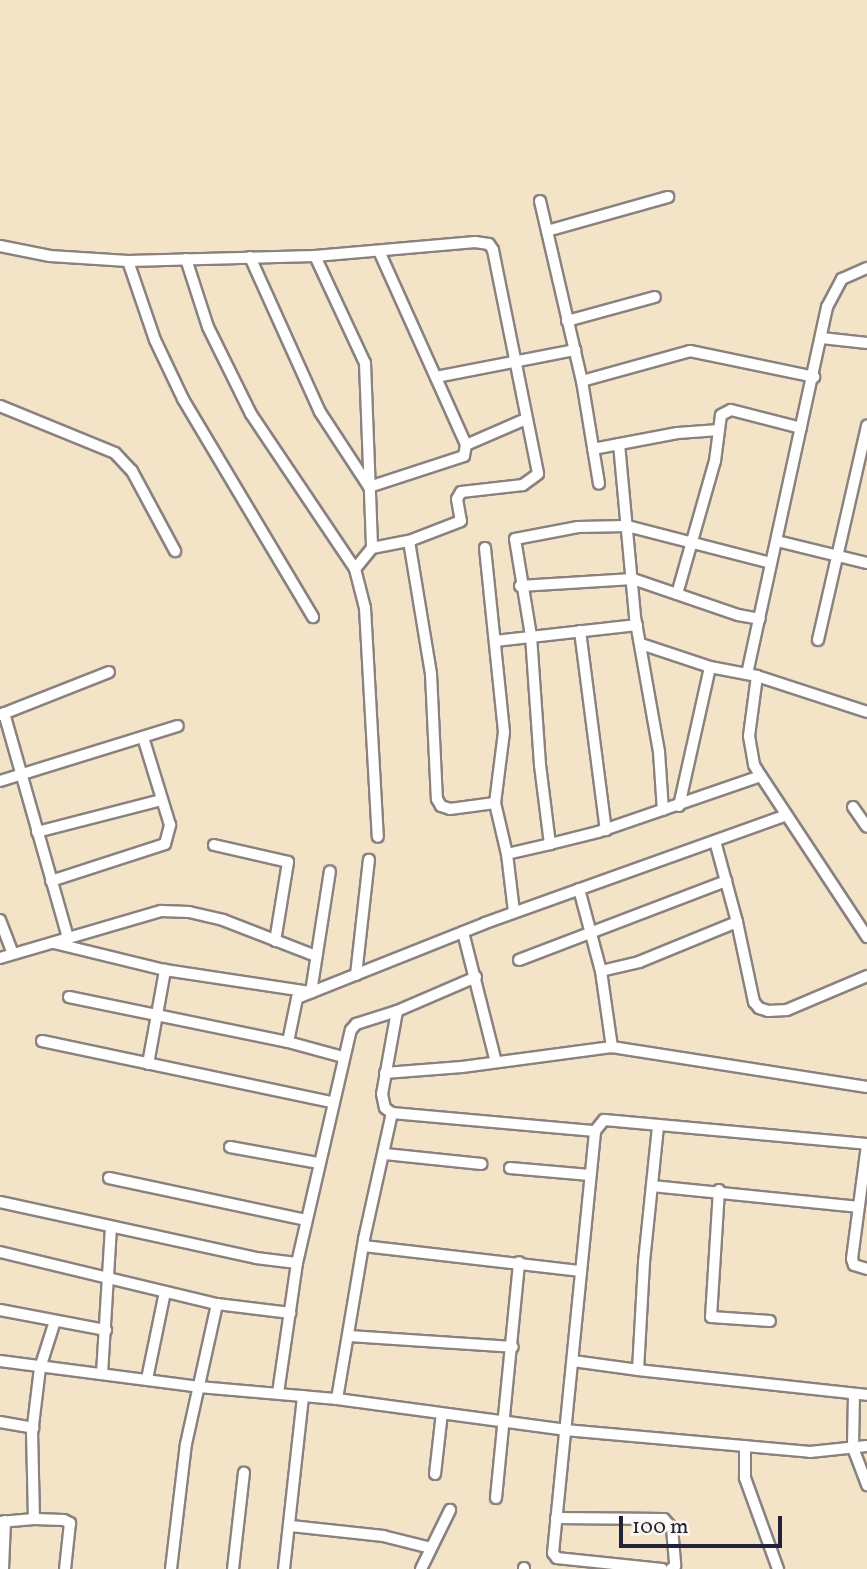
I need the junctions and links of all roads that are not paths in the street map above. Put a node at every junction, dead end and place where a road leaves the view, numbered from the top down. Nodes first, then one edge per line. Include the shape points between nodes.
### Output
1 (668, 197) dead end
2 (540, 201) dead end
3 (547, 231) junction
4 (0, 247) edge
5 (379, 251) junction
6 (315, 256) junction
7 (250, 257) junction
8 (186, 259) junction
9 (128, 261) junction
10 (867, 268) edge
11 (655, 297) dead end
12 (567, 321) junction
13 (822, 338) junction
14 (867, 342) edge
15 (575, 350) junction
16 (517, 362) junction
17 (436, 377) junction
18 (814, 377) junction
19 (582, 381) junction
20 (0, 406) edge
21 (526, 419) junction
22 (867, 426) edge
23 (801, 428) junction
24 (719, 430) junction
25 (619, 444) junction
26 (466, 445) junction
27 (593, 449) junction
28 (599, 484) dead end
29 (369, 487) junction
30 (627, 526) junction
31 (409, 541) junction
32 (692, 541) junction
33 (777, 541) junction
34 (372, 548) junction
35 (485, 548) dead end
36 (175, 551) dead end
37 (837, 555) junction
38 (771, 563) junction
39 (867, 563) edge
40 (355, 569) junction
41 (633, 579) junction
42 (520, 586) junction
43 (677, 594) junction
44 (313, 617) dead end
45 (760, 618) junction
46 (637, 625) junction
47 (580, 631) junction
48 (531, 636) junction
49 (818, 640) dead end
50 (495, 641) junction
51 (641, 644) junction
52 (710, 667) junction
53 (109, 672) dead end
54 (752, 675) junction
55 (867, 712) edge
56 (2, 714) edge
57 (178, 726) dead end
58 (143, 737) junction
59 (21, 776) junction
60 (761, 776) junction
61 (0, 781) edge
62 (162, 800) junction
63 (495, 803) junction
64 (680, 806) junction
65 (853, 807) dead end
66 (663, 810) junction
67 (786, 815) junction
68 (867, 827) edge
69 (606, 830) junction
70 (37, 832) junction
71 (378, 836) dead end
72 (715, 841) junction
73 (550, 844) junction
74 (214, 845) dead end
75 (507, 854) junction
76 (369, 860) dead end
77 (330, 871) dead end
78 (51, 881) junction
79 (726, 881) junction
80 (579, 890) junction
81 (514, 912) junction
82 (0, 920) edge
83 (737, 922) junction
84 (463, 932) junction
85 (591, 934) junction
86 (867, 937) edge
87 (68, 938) junction
88 (275, 941) junction
89 (54, 943) junction
90 (13, 954) junction
91 (316, 956) junction
92 (0, 958) edge
93 (519, 960) dead end
94 (166, 970) junction
95 (601, 971) junction
96 (356, 975) junction
97 (867, 976) edge
98 (475, 977) junction
99 (311, 992) junction
100 (69, 998) dead end
101 (397, 1012) junction
102 (156, 1015) junction
103 (42, 1041) dead end
104 (288, 1042) junction
105 (612, 1047) junction
106 (343, 1057) junction
107 (496, 1062) junction
108 (148, 1064) junction
109 (386, 1073) junction
110 (867, 1087) edge
111 (332, 1102) junction
112 (392, 1113) junction
113 (658, 1126) junction
114 (596, 1131) junction
115 (867, 1144) edge
116 (230, 1147) dead end
117 (385, 1154) junction
118 (318, 1163) junction
119 (481, 1164) dead end
120 (510, 1168) dead end
121 (590, 1175) junction
122 (109, 1178) dead end
123 (652, 1186) junction
124 (719, 1190) junction
125 (0, 1202) edge
126 (857, 1207) junction
127 (306, 1220) junction
128 (111, 1228) junction
129 (364, 1246) junction
130 (0, 1252) edge
131 (519, 1262) junction
132 (297, 1263) junction
133 (867, 1269) edge
134 (581, 1271) junction
135 (107, 1279) junction
136 (165, 1292) junction
137 (217, 1304) junction
138 (0, 1310) edge
139 (290, 1313) junction
140 (55, 1321) junction
141 (770, 1321) dead end
142 (106, 1330) junction
143 (349, 1336) junction
144 (513, 1347) junction
145 (0, 1361) edge
146 (573, 1361) junction
147 (40, 1368) junction
148 (638, 1370) junction
149 (102, 1374) junction
150 (147, 1379) junction
151 (200, 1387) junction
152 (278, 1393) junction
153 (854, 1394) junction
154 (867, 1395) edge
155 (303, 1396) junction
156 (337, 1399) junction
157 (442, 1413) junction
158 (0, 1422) edge
159 (505, 1422) junction
160 (33, 1428) junction
161 (565, 1430) junction
162 (745, 1446) junction
163 (867, 1446) edge
164 (853, 1448) junction
165 (244, 1473) dead end
166 (435, 1474) dead end
167 (867, 1485) edge
168 (496, 1498) dead end
169 (450, 1510) dead end
170 (556, 1518) junction
171 (34, 1519) junction
172 (2, 1521) edge
173 (291, 1526) junction
174 (431, 1548) junction
175 (3, 1569) edge
176 (65, 1569) edge
177 (171, 1569) edge
178 (233, 1569) edge
179 (285, 1569) edge
180 (421, 1569) edge
181 (662, 1569) edge
182 (671, 1569) edge
183 (778, 1569) edge

1 - 3 street
2 - 3 street
3 - 12 street
4 - 9 street via 50,256
5 - 6 street
5 - 16 street via 489,244
5 - 17 street
6 - 7 street
6 - 29 street via 365,363
7 - 8 street
7 - 29 street via 320,412
8 - 9 street
8 - 40 street via 208,327 251,414
9 - 44 street via 155,340 183,399
10 - 13 street via 842,279 833,292
11 - 12 street
12 - 15 street
13 - 14 street
13 - 18 street
15 - 16 street
15 - 19 street
16 - 17 street
16 - 21 street
17 - 26 street
18 - 19 street via 690,351
18 - 23 street
19 - 27 street
20 - 36 street via 115,453 132,471
21 - 26 street
21 - 31 street via 537,477 523,485 461,492 457,499 461,521
22 - 37 street
23 - 24 street via 731,410 721,415
23 - 33 street
24 - 25 street
24 - 32 street
25 - 27 street
25 - 30 street
26 - 29 street via 464,456
27 - 28 street
29 - 34 street
30 - 32 street
30 - 41 street
30 - 42 street via 578,527 516,538
31 - 34 street
31 - 63 street via 431,674 437,799 450,809
32 - 38 street
32 - 43 street
33 - 37 street
33 - 38 street
34 - 40 street
35 - 50 street
37 - 39 street
37 - 49 street
38 - 45 street
40 - 71 street via 365,608
41 - 42 street
41 - 43 street
41 - 46 street
42 - 48 street
43 - 45 street
45 - 54 street
46 - 47 street
46 - 51 street
47 - 48 street
47 - 69 street
48 - 50 street
48 - 73 street
50 - 63 street via 505,732
51 - 52 street
51 - 66 street via 659,752
52 - 54 street
52 - 64 street
53 - 56 street
54 - 55 street
54 - 60 street via 748,736
56 - 59 street
57 - 58 street
58 - 59 street
58 - 62 street
59 - 61 street
59 - 70 street
60 - 64 street
60 - 67 street
62 - 70 street
62 - 78 street via 170,825 169,837 161,847
63 - 75 street
64 - 66 street
65 - 68 street
66 - 69 street
67 - 72 street
67 - 86 street
69 - 73 street
70 - 78 street
72 - 79 street
72 - 80 street
73 - 75 street
74 - 88 street via 288,862
75 - 81 street
76 - 96 street
77 - 91 street
78 - 87 street
79 - 83 street
79 - 85 street
80 - 81 street
80 - 85 street
81 - 84 street
82 - 90 street
83 - 95 street via 639,962
83 - 97 street via 754,1002 763,1010 787,1010
84 - 96 street
84 - 98 street
85 - 93 street
85 - 95 street
87 - 88 street via 161,911 223,919
87 - 89 street
88 - 91 street
89 - 90 street
89 - 94 street
90 - 92 street
91 - 99 street
94 - 99 street
94 - 102 street
95 - 105 street
96 - 99 street
98 - 101 street
98 - 107 street
99 - 104 street via 298,998
100 - 102 street
101 - 106 street via 356,1024
101 - 109 street
102 - 104 street
102 - 108 street
103 - 108 street
104 - 106 street
105 - 107 street
105 - 110 street
106 - 111 street
107 - 109 street
108 - 111 street
109 - 112 street via 382,1101
111 - 118 street
112 - 114 street
112 - 117 street
113 - 114 street via 604,1120
113 - 115 street
113 - 123 street
114 - 121 street
115 - 126 street
116 - 118 street
117 - 119 street
117 - 129 street
118 - 127 street
120 - 121 street
121 - 134 street
122 - 127 street
123 - 124 street
123 - 148 street
124 - 126 street
124 - 141 street via 711,1317
125 - 128 street
126 - 133 street via 853,1262
127 - 132 street
128 - 132 street
128 - 135 street
129 - 131 street
129 - 143 street
130 - 135 street
131 - 134 street
131 - 144 street
132 - 139 street
134 - 146 street
135 - 136 street
135 - 142 street
136 - 137 street
136 - 150 street
137 - 139 street
137 - 151 street
138 - 140 street
139 - 152 street
140 - 142 street
140 - 147 street
142 - 149 street
143 - 144 street
143 - 156 street
144 - 159 street
145 - 147 street
146 - 148 street
146 - 161 street
147 - 149 street
147 - 160 street
148 - 153 street
149 - 150 street
150 - 151 street
151 - 152 street
151 - 177 street via 186,1444
152 - 155 street
153 - 154 street
153 - 164 street
155 - 156 street
155 - 173 street
156 - 157 street
157 - 159 street
157 - 166 street
158 - 160 street
159 - 161 street
159 - 168 street
160 - 171 street
161 - 162 street
161 - 170 street
162 - 164 street via 810,1452
162 - 183 street via 745,1478
163 - 164 street
164 - 167 street
165 - 178 street
169 - 174 street
170 - 181 street via 553,1553 557,1558
170 - 182 street via 664,1519 672,1528 675,1566
171 - 172 street
171 - 176 street via 70,1523
172 - 175 street
173 - 174 street via 383,1536
173 - 179 street
174 - 180 street

